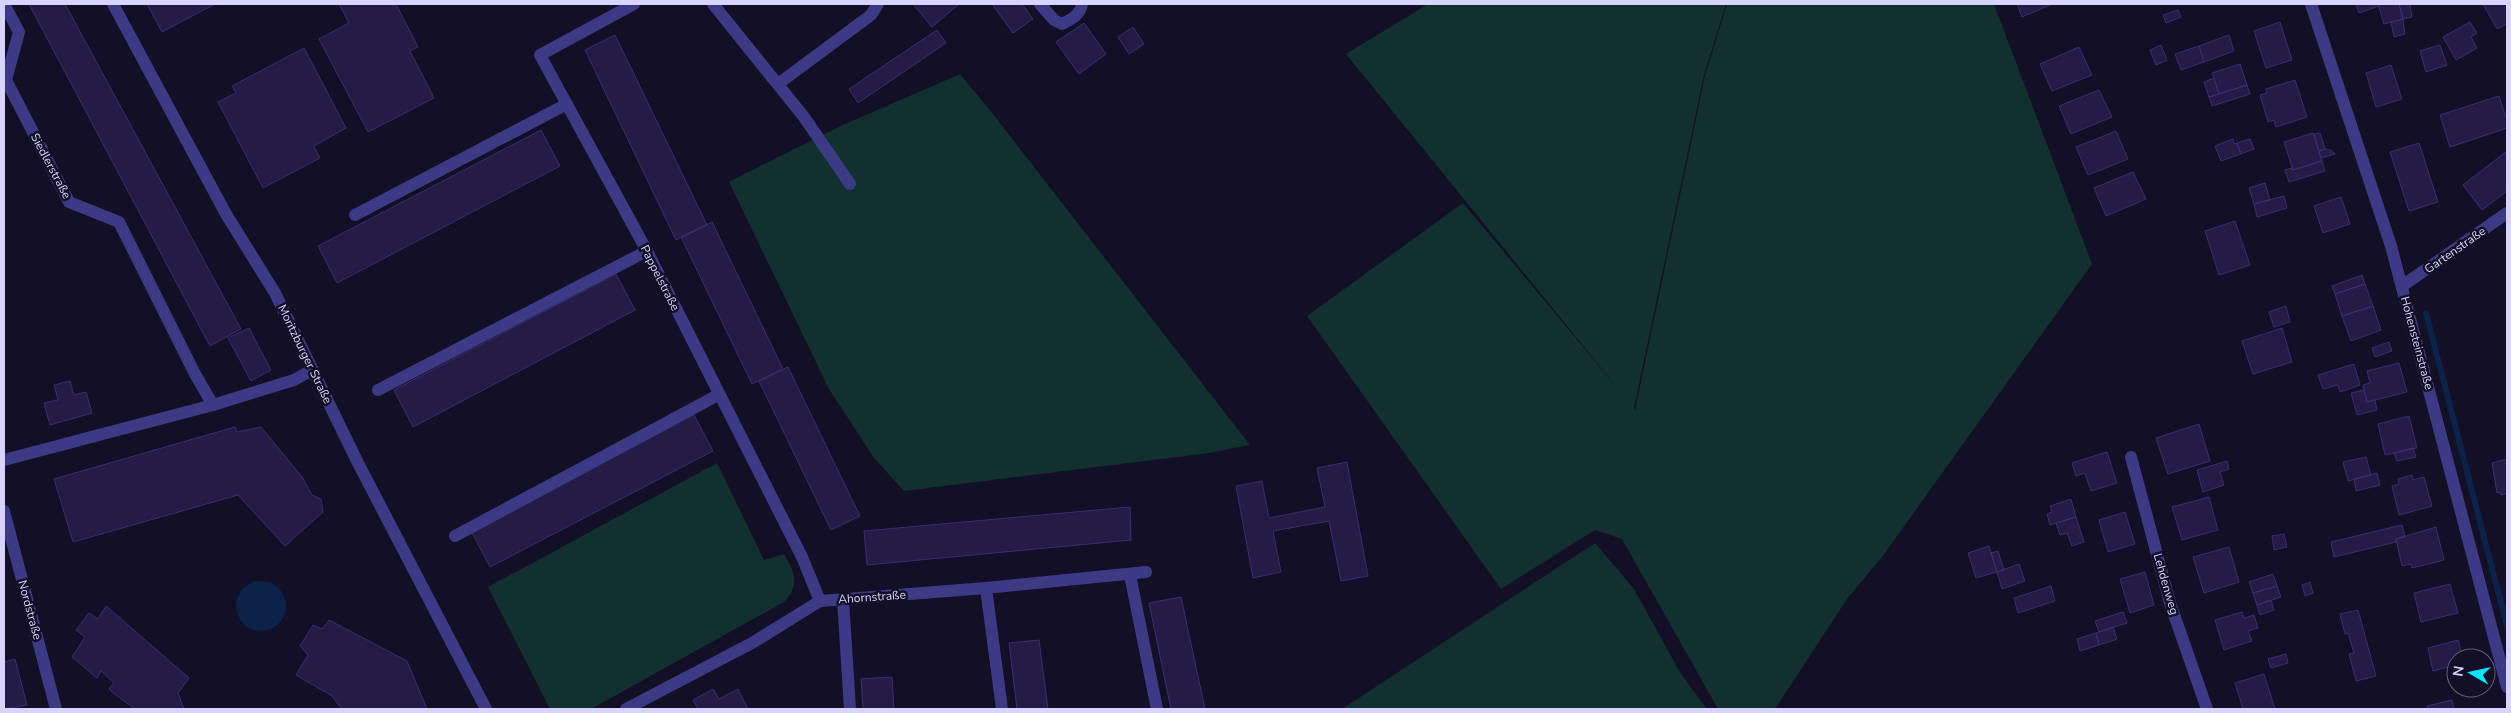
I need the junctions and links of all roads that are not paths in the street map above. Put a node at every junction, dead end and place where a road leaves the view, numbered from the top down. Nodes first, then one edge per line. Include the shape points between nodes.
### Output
1 (4, 4) edge
2 (113, 4) edge
3 (634, 4) edge
4 (713, 4) edge
5 (878, 4) edge
6 (1040, 4) edge
7 (1082, 4) edge
8 (2311, 4) edge
9 (778, 84) junction
10 (567, 104) junction
11 (850, 184) dead end
12 (2507, 213) edge
13 (355, 215) dead end
14 (647, 251) junction
15 (2402, 286) junction
16 (312, 370) junction
17 (378, 390) dead end
18 (718, 395) junction
19 (213, 405) junction
20 (2131, 457) dead end
21 (4, 460) edge
22 (4, 511) edge
23 (455, 536) dead end
24 (1146, 572) dead end
25 (1130, 575) junction
26 (986, 588) junction
27 (843, 599) junction
28 (820, 601) junction
29 (2507, 687) edge
30 (56, 709) edge
31 (486, 709) edge
32 (626, 709) edge
33 (850, 709) edge
34 (1002, 709) edge
35 (1156, 709) edge
36 (2207, 709) edge

1 - 19 street, Siedlerstraße via 19,32 6,80 69,202 119,222
2 - 16 street, Moritzburger Straße via 226,214 275,293
3 - 10 street, Pappelstraße via 540,55
4 - 9 street
5 - 9 street via 871,15
6 - 7 street via 1062,24 1074,18
8 - 15 street, Hohensteinstraße
9 - 11 street
10 - 13 street
10 - 14 street, Pappelstraße
12 - 15 street, Gartenstraße
14 - 17 street
14 - 18 street, Pappelstraße
15 - 29 street, Hohensteinstraße
16 - 19 street via 294,380
16 - 31 street, Moritzburger Straße
18 - 23 street
18 - 28 street, Pappelstraße via 802,557
19 - 21 street
20 - 36 street, Lehdenweg via 2170,603
22 - 30 street, Nordstraße
24 - 25 street, Ahornstraße
25 - 26 street, Ahornstraße
25 - 35 street
26 - 27 street, Ahornstraße
26 - 34 street
27 - 28 street, Ahornstraße
27 - 33 street
28 - 32 street, Ahornstraße via 752,643

